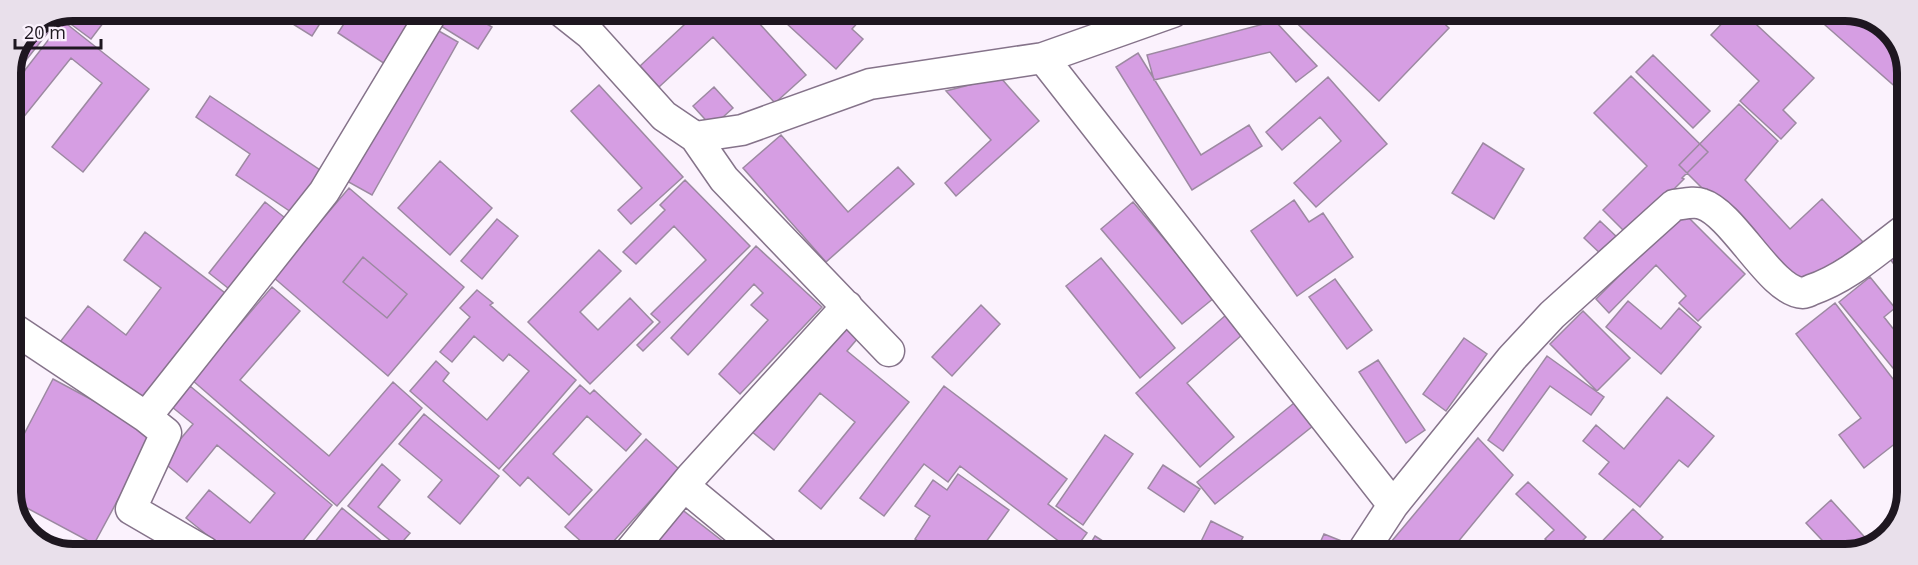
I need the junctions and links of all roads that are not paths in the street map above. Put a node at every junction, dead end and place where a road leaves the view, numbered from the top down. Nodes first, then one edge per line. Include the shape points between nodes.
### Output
1 (427, 21) edge
2 (574, 21) edge
3 (1148, 21) edge
4 (1043, 58) junction
5 (695, 138) junction
6 (1897, 236) edge
7 (847, 306) junction
8 (21, 334) edge
9 (889, 351) dead end
10 (146, 417) junction
11 (684, 486) junction
12 (1393, 505) junction
13 (192, 544) edge
14 (635, 544) edge
15 (754, 544) edge
16 (1367, 544) edge

1 - 10 street via 324,192
2 - 5 street via 664,116
3 - 4 street
4 - 5 street via 870,84 742,130
4 - 12 street
5 - 7 street via 724,179
6 - 12 street via 1846,274 1803,293 1776,278 1715,210 1700,203 1674,205 1552,315 1512,358
7 - 9 street
7 - 11 street
8 - 10 street
10 - 13 street via 166,433 131,509
11 - 14 street
11 - 15 street
12 - 16 street

